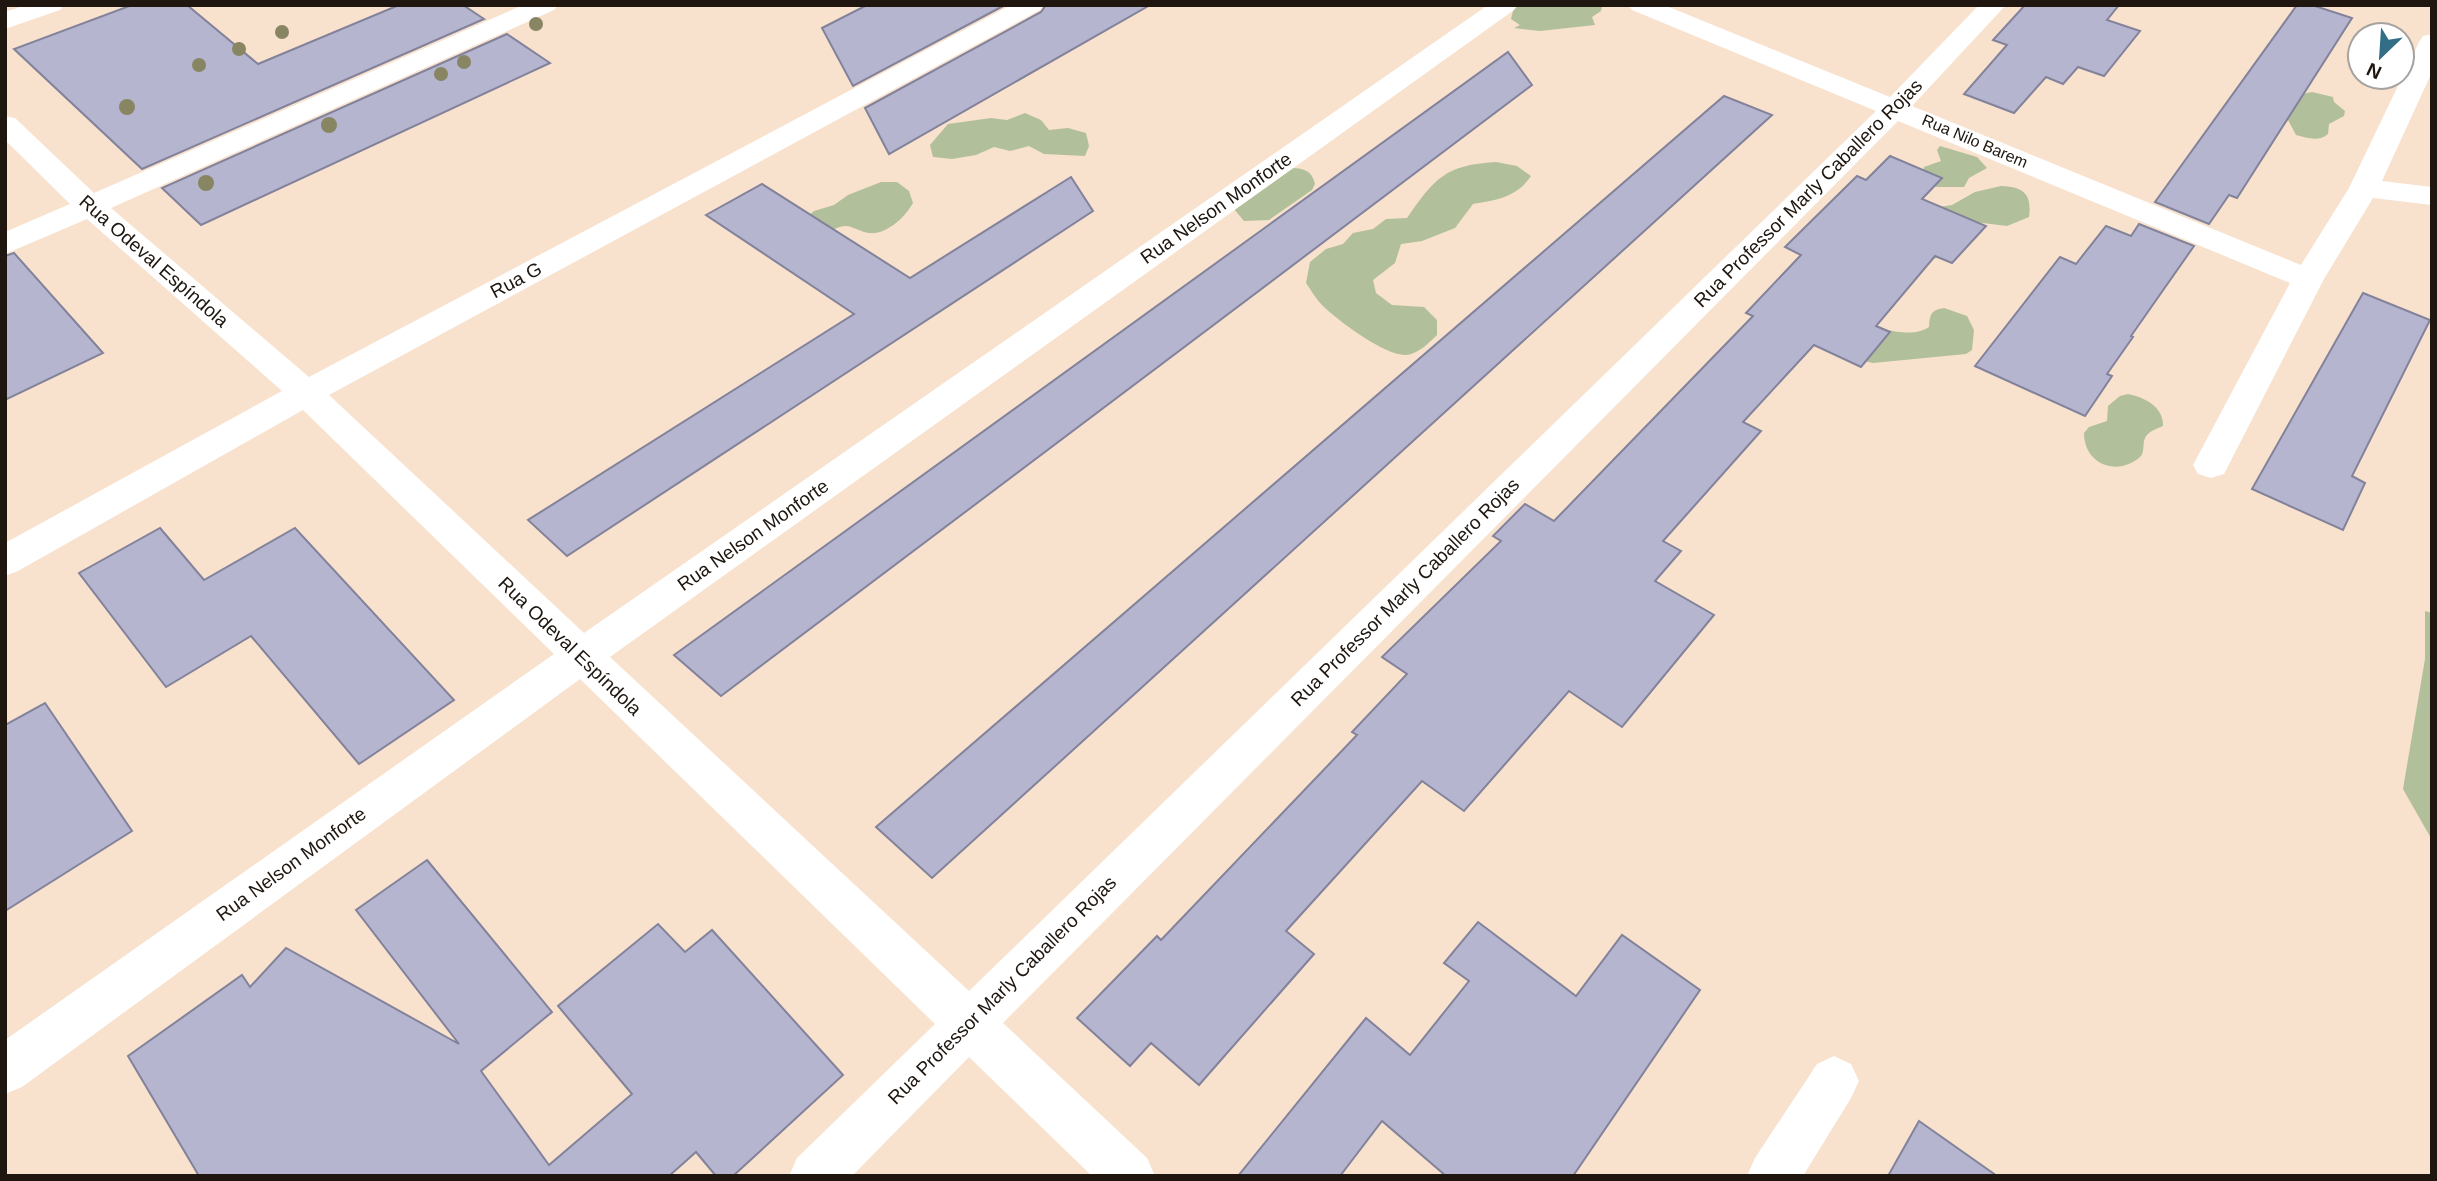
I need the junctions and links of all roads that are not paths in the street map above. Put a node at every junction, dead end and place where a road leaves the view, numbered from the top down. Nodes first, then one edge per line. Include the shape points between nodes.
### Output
1 (51, 5) edge
2 (545, 5) edge
3 (1031, 5) edge
4 (1504, 5) edge
5 (1641, 5) edge
6 (1993, 5) edge
7 (5, 21) edge
8 (2432, 42) edge
9 (1895, 108) junction
10 (5, 124) edge
11 (2364, 188) junction
12 (2432, 196) edge
13 (89, 205) junction
14 (5, 244) edge
15 (2308, 279) junction
16 (306, 393) junction
17 (2211, 465) dead end
18 (5, 561) edge
19 (581, 656) junction
20 (969, 1023) junction
21 (5, 1070) edge
22 (1834, 1081) dead end
23 (815, 1176) edge
24 (1129, 1176) edge
25 (1773, 1176) edge

1 - 7 street
2 - 13 street
3 - 16 street, Rua G
4 - 19 street, Rua Nelson Monforte
5 - 9 street, Rua Nilo Barem
6 - 9 street, Rua Professor Marly Caballero Rojas
8 - 11 street
9 - 15 street, Rua Nilo Barem
9 - 20 street, Rua Professor Marly Caballero Rojas
10 - 13 street, Rua Odeval Espíndola
11 - 12 street
11 - 15 street
13 - 14 street
13 - 16 street, Rua Odeval Espíndola
15 - 17 street
16 - 18 street, Rua G
16 - 19 street, Rua Odeval Espíndola
19 - 20 street, Rua Odeval Espíndola
19 - 21 street, Rua Nelson Monforte
20 - 23 street, Rua Professor Marly Caballero Rojas
20 - 24 street, Rua Odeval Espíndola
22 - 25 street

